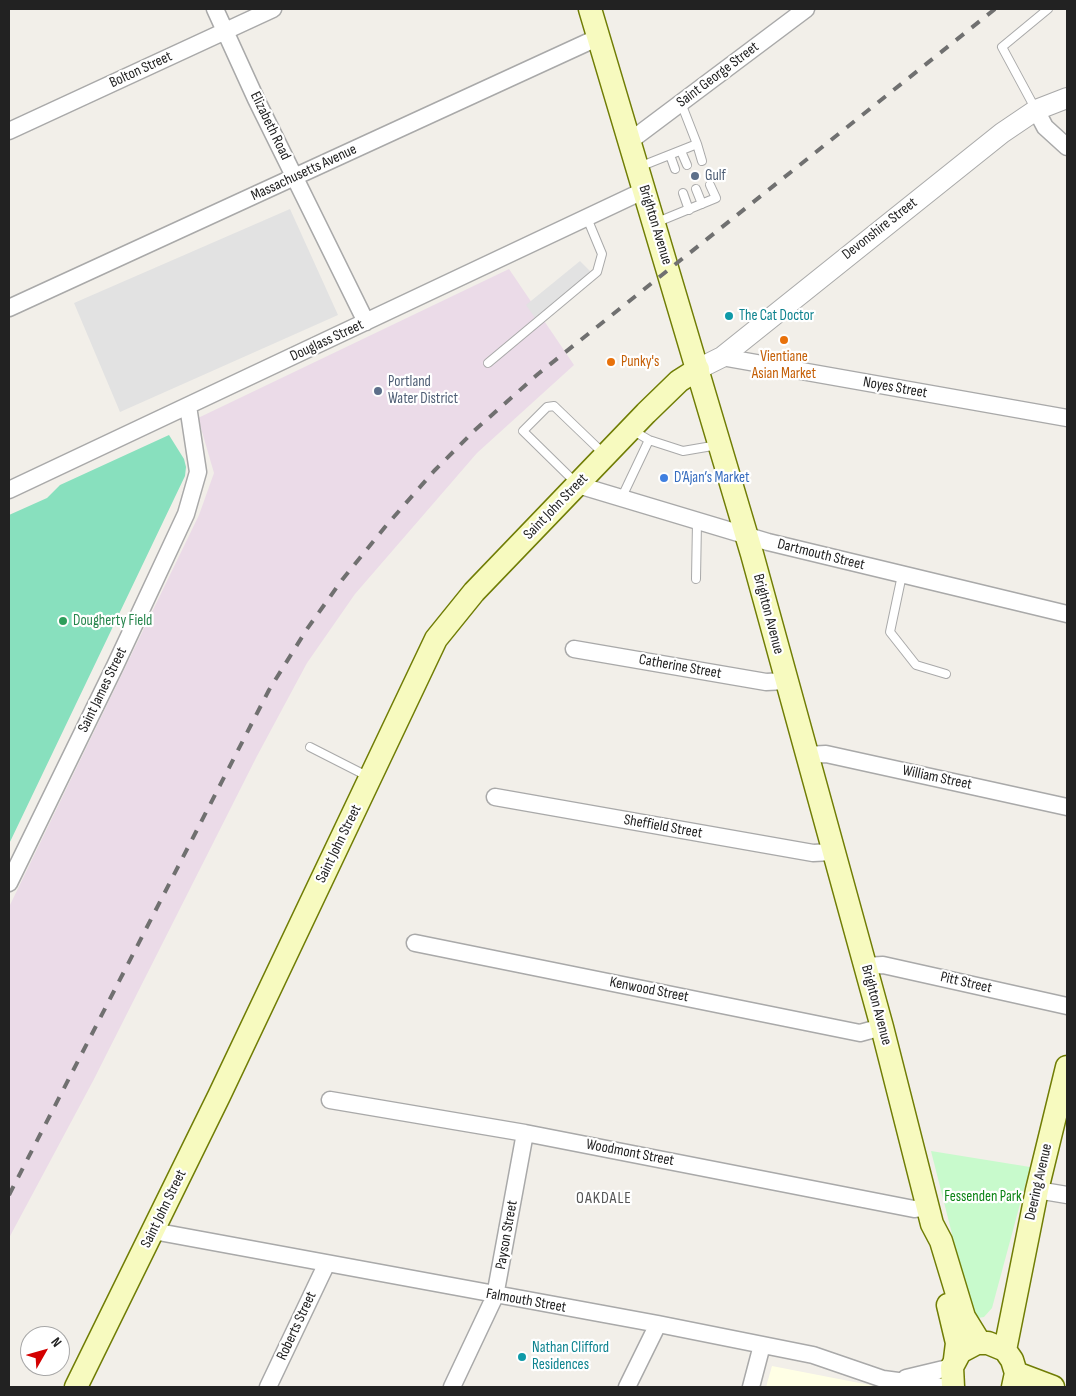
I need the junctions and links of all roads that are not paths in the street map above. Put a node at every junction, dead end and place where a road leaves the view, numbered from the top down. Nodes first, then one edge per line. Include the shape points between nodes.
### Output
1 (215, 9) edge
2 (273, 9) edge
3 (590, 9) edge
4 (806, 9) edge
5 (1048, 9) edge
6 (226, 31) junction
7 (599, 38) junction
8 (1067, 98) edge
9 (681, 104) junction
10 (1036, 110) junction
11 (9, 131) edge
12 (630, 141) junction
13 (696, 144) junction
14 (1067, 147) edge
15 (681, 151) junction
16 (670, 155) junction
17 (702, 160) dead end
18 (687, 165) dead end
19 (638, 167) junction
20 (675, 169) dead end
21 (295, 178) junction
22 (710, 185) dead end
23 (696, 189) dead end
24 (645, 190) junction
25 (683, 193) dead end
26 (702, 204) junction
27 (689, 210) junction
28 (587, 218) junction
29 (655, 223) junction
30 (9, 308) edge
31 (366, 322) junction
32 (722, 357) junction
33 (488, 363) dead end
34 (698, 369) junction
35 (188, 406) junction
36 (1067, 418) edge
37 (640, 434) junction
38 (720, 445) junction
39 (606, 456) junction
40 (578, 485) junction
41 (9, 490) edge
42 (621, 499) junction
43 (698, 522) junction
44 (746, 535) junction
45 (902, 575) junction
46 (696, 579) dead end
47 (1067, 614) edge
48 (574, 649) dead end
49 (946, 674) dead end
50 (786, 680) junction
51 (310, 748) dead end
52 (806, 755) junction
53 (370, 778) junction
54 (495, 797) dead end
55 (1067, 807) edge
56 (832, 852) junction
57 (9, 883) edge
58 (415, 943) dead end
59 (865, 966) junction
60 (1067, 1006) edge
61 (882, 1027) junction
62 (1067, 1066) edge
63 (330, 1100) dead end
64 (525, 1133) junction
65 (1037, 1190) junction
66 (1067, 1195) edge
67 (930, 1215) junction
68 (152, 1231) junction
69 (326, 1265) junction
70 (495, 1296) junction
71 (658, 1324) junction
72 (762, 1345) junction
73 (991, 1345) junction
74 (953, 1371) edge
75 (1014, 1380) edge
76 (896, 1381) junction
77 (76, 1387) edge
78 (268, 1387) edge
79 (452, 1387) edge
80 (627, 1387) edge
81 (750, 1387) edge
82 (943, 1387) edge
83 (1053, 1387) edge

1 - 6 street, Elizabeth Road
2 - 6 street, Bolton Street
3 - 7 main road, Brighton Avenue
4 - 9 street, Saint George Street
5 - 10 lane via 1002,46
6 - 11 street, Bolton Street
6 - 21 street, Elizabeth Road
7 - 12 main road, Brighton Avenue
7 - 21 street, Massachusetts Avenue
8 - 10 street, Devonshire Street
9 - 12 street, Saint George Street
9 - 13 lane
10 - 14 street via 1045,127
10 - 32 street, Devonshire Street via 1002,133
12 - 19 main road, Brighton Avenue
13 - 15 lane
13 - 17 lane
15 - 16 lane
15 - 18 lane
16 - 19 lane
16 - 20 lane
19 - 24 main road, Brighton Avenue
21 - 30 street, Massachusetts Avenue
21 - 31 street, Elizabeth Road
22 - 26 lane via 716,198
23 - 26 lane
24 - 28 street, Douglass Street
24 - 29 main road, Brighton Avenue
25 - 27 lane
26 - 27 lane
27 - 29 lane
28 - 31 street, Douglass Street
28 - 33 lane via 602,254 597,272
29 - 34 main road, Brighton Avenue
31 - 35 street, Douglass Street
32 - 34 street, Devonshire Street
32 - 36 street, Noyes Street
34 - 37 main road, Saint John Street via 665,394
34 - 38 main road, Brighton Avenue
35 - 41 street, Douglass Street
35 - 57 street, Saint James Street via 198,472 186,514
37 - 38 lane via 684,451
37 - 39 main road, Saint John Street
37 - 42 lane
38 - 44 main road, Brighton Avenue
39 - 40 main road, Saint John Street
39 - 40 lane via 554,406 547,407 523,430
40 - 42 street, Dartmouth Street
40 - 53 main road, Saint John Street via 474,592 436,639
42 - 43 street, Dartmouth Street
43 - 44 street, Dartmouth Street
43 - 46 lane
44 - 45 street, Dartmouth Street
44 - 50 main road, Brighton Avenue
45 - 47 street, Dartmouth Street
45 - 49 lane via 890,632 916,665
48 - 50 street, Catherine Street via 766,682
50 - 52 main road, Brighton Avenue
51 - 53 lane
52 - 55 street, William Street via 826,754
52 - 56 main road, Brighton Avenue
53 - 68 main road, Saint John Street
54 - 56 street, Sheffield Street via 813,853
56 - 59 main road, Brighton Avenue
58 - 61 street, Kenwood Street via 860,1033
59 - 60 street, Pitt Street via 883,964
59 - 61 main road, Brighton Avenue
61 - 67 main road, Brighton Avenue
62 - 65 main road, Deering Avenue
63 - 64 street, Woodmont Street
64 - 67 street, Woodmont Street via 914,1209
64 - 70 street, Payson Street
65 - 66 street
65 - 73 main road, Deering Avenue via 1014,1299
67 - 73 main road, Brighton Avenue via 964,1317
67 - 74 main road, Brighton Avenue via 932,1242 955,1330 957,1344
68 - 69 street, Falmouth Street
68 - 77 main road, Saint John Street
69 - 70 street, Falmouth Street
69 - 78 street, Roberts Street
70 - 71 street, Falmouth Street
70 - 79 street, Payson Street
71 - 72 street, Falmouth Street
71 - 80 street
72 - 76 street, Falmouth Street via 822,1357 868,1375
72 - 81 street
73 - 74 main road via 968,1346
73 - 75 main road, Brighton Avenue via 1012,1360
74 - 76 street, Falmouth Street
75 - 83 main road
76 - 82 street, Falmouth Street

